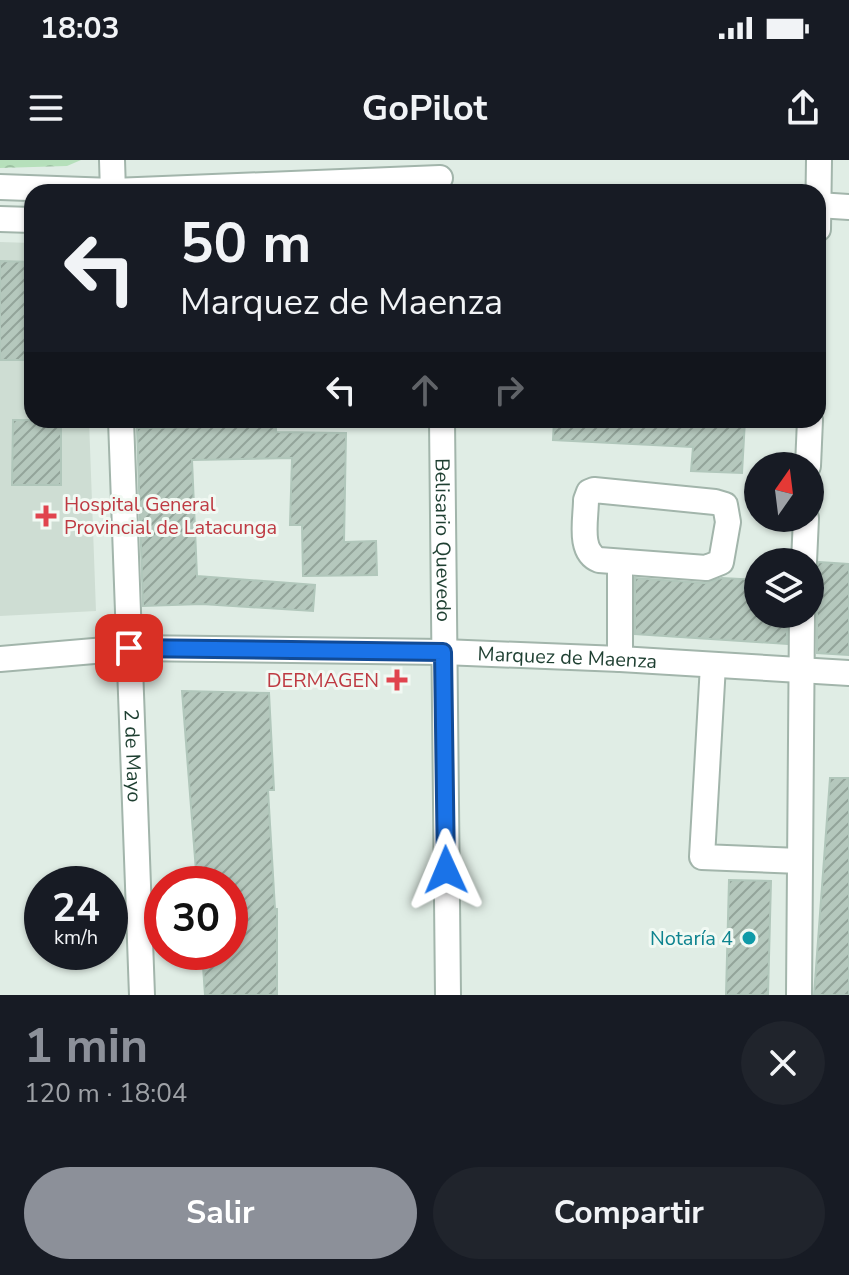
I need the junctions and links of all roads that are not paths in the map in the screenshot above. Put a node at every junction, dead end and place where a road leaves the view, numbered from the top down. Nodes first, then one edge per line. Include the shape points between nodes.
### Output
1 (112, 160) edge
2 (819, 160) edge
3 (440, 177) edge
4 (113, 184) edge
5 (276, 184) edge
6 (818, 184) edge
7 (0, 187) edge
8 (24, 188) edge
9 (826, 206) edge
10 (849, 207) edge
11 (0, 219) edge
12 (24, 220) edge
13 (121, 428) edge
14 (442, 428) edge
15 (810, 428) edge
16 (809, 452) edge
17 (620, 562) junction
18 (801, 628) edge
19 (129, 648) junction
20 (443, 652) junction
21 (0, 659) edge
22 (620, 659) junction
23 (713, 665) junction
24 (799, 669) junction
25 (849, 673) edge
26 (800, 861) junction
27 (142, 995) edge
28 (448, 995) edge
29 (799, 995) edge

1 - 4 street
2 - 6 street
3 - 5 street
7 - 8 street
9 - 10 street
11 - 12 street
13 - 19 street, 2 de Mayo
14 - 20 street, Belisario Quevedo
15 - 16 street
17 - 17 street via 592,558 585,548 589,492 725,505 728,522 718,565
17 - 22 street
18 - 24 street
19 - 20 street, Marquez de Maenza
19 - 21 street, Marquez de Maenza
19 - 27 street, 2 de Mayo
20 - 22 street, Marquez de Maenza
20 - 28 street, Belisario Quevedo
22 - 23 street, Marquez de Maenza
23 - 24 street, Marquez de Maenza
23 - 26 street via 702,857
24 - 25 street, Marquez de Maenza
24 - 26 street
26 - 29 street

